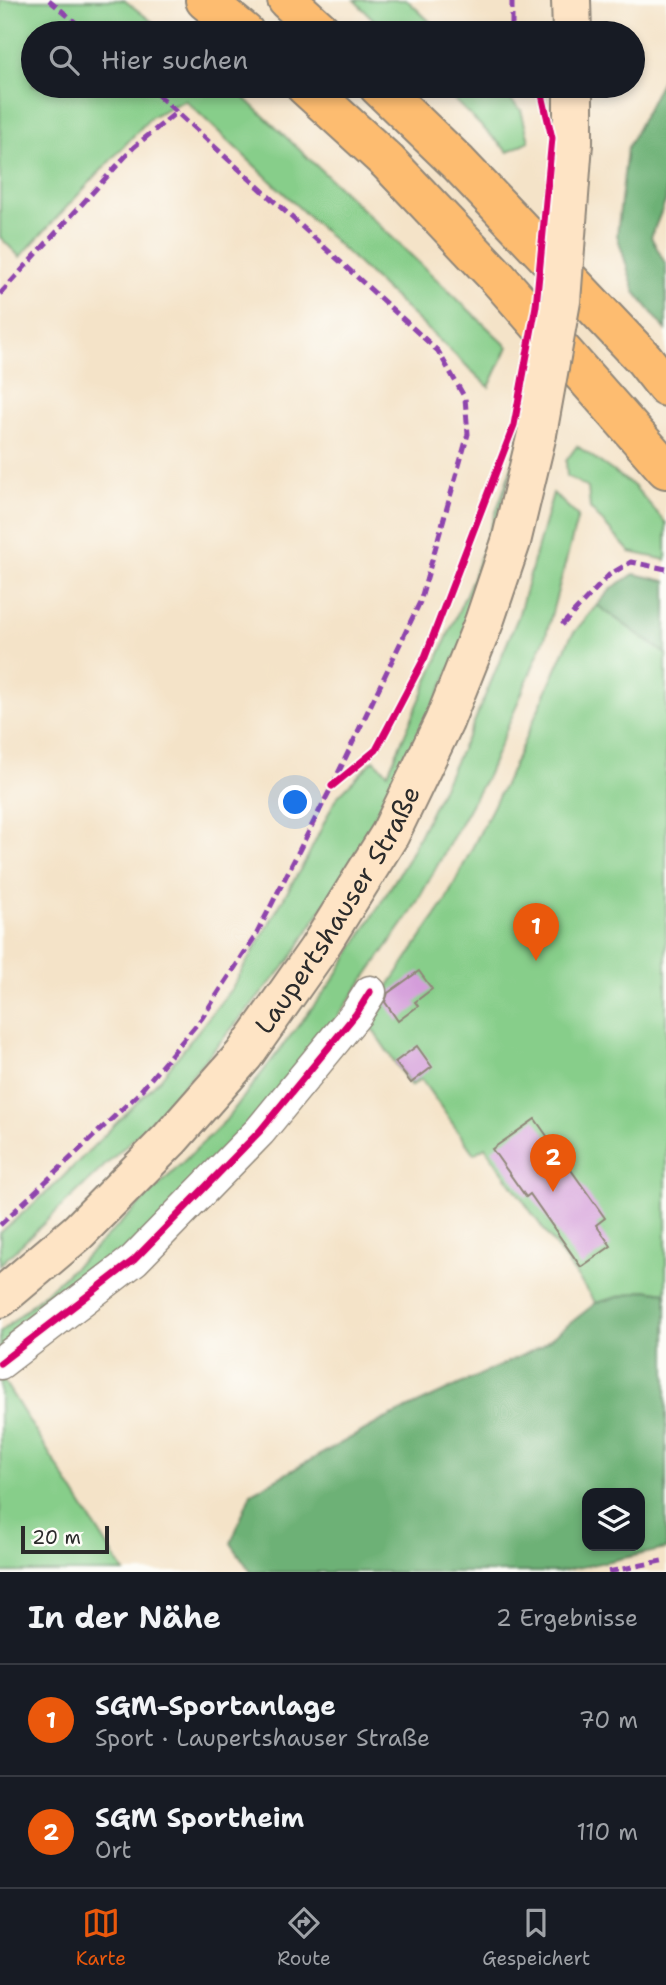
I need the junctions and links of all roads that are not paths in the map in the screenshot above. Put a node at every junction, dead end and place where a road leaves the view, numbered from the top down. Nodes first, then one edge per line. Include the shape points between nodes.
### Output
1 (205, 0) edge
2 (287, 0) edge
3 (572, 0) edge
4 (230, 21) edge
5 (310, 21) edge
6 (572, 21) edge
7 (318, 98) edge
8 (390, 98) edge
9 (573, 98) edge
10 (666, 387) edge
11 (666, 469) edge
12 (370, 992) dead end
13 (0, 1298) edge
14 (0, 1363) edge

1 - 4 highway
2 - 5 highway
3 - 6 main road
7 - 11 highway via 388,162 498,278
8 - 10 highway via 458,163
9 - 13 main road, Laupertshauser Straße, bridge via 561,301 537,435 511,542 444,722 390,834 317,951 244,1055 78,1232
12 - 14 street via 260,1131 134,1260

